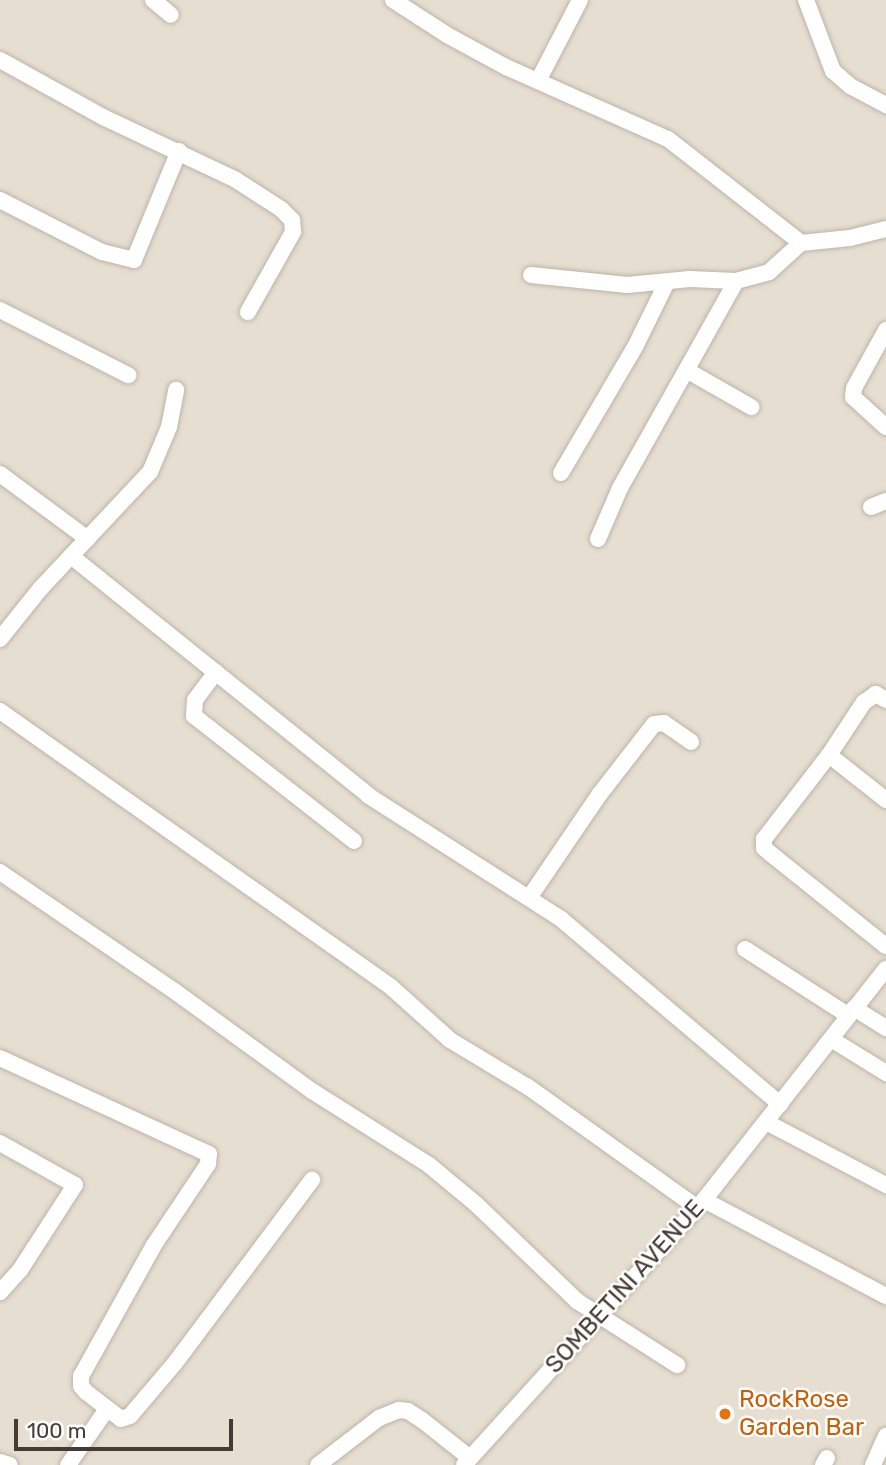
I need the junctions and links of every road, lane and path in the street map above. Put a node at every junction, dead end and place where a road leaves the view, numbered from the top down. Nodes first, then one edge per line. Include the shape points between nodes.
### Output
1 (153, 0) edge
2 (393, 0) edge
3 (580, 0) edge
4 (806, 0) edge
5 (171, 15) dead end
6 (0, 60) edge
7 (538, 81) junction
8 (886, 105) edge
9 (179, 151) junction
10 (0, 200) edge
11 (886, 229) edge
12 (801, 243) junction
13 (531, 275) dead end
14 (736, 281) junction
15 (666, 284) junction
16 (0, 310) edge
17 (248, 312) dead end
18 (886, 330) edge
19 (688, 370) junction
20 (128, 375) dead end
21 (176, 390) dead end
22 (751, 407) dead end
23 (886, 426) edge
24 (561, 473) dead end
25 (0, 474) edge
26 (88, 538) junction
27 (598, 538) dead end
28 (71, 556) junction
29 (0, 639) edge
30 (216, 672) junction
31 (886, 700) edge
32 (0, 711) edge
33 (691, 742) dead end
34 (829, 755) junction
35 (886, 800) edge
36 (354, 841) dead end
37 (0, 872) edge
38 (529, 898) junction
39 (886, 946) edge
40 (745, 949) dead end
41 (886, 969) edge
42 (851, 1012) junction
43 (886, 1028) edge
44 (831, 1039) junction
45 (0, 1058) edge
46 (886, 1073) edge
47 (780, 1104) junction
48 (766, 1122) junction
49 (0, 1143) edge
50 (312, 1180) dead end
51 (886, 1185) edge
52 (700, 1203) junction
53 (0, 1292) edge
54 (886, 1296) edge
55 (598, 1317) junction
56 (677, 1365) dead end
57 (107, 1409) junction
58 (886, 1436) edge
59 (467, 1461) edge
60 (0, 1462) edge
61 (10, 1465) edge
62 (68, 1465) edge
63 (318, 1465) edge
64 (873, 1465) edge

1 - 5 street
2 - 7 street via 447,35
3 - 7 street
4 - 8 street via 833,71
6 - 9 street via 103,117
7 - 12 street via 668,139
9 - 10 street via 134,260 102,252
9 - 17 street via 260,194 292,220 293,232
11 - 12 street
12 - 14 street via 769,272
13 - 15 street via 627,285
14 - 15 street via 690,279
14 - 19 street
15 - 24 street
16 - 20 street
18 - 23 street via 853,397
19 - 22 street
19 - 27 street via 620,488
21 - 26 street via 169,427 150,472
25 - 26 street
26 - 28 street
28 - 29 street
28 - 30 street
30 - 36 street via 195,700 194,716
30 - 38 street via 369,796
31 - 34 street via 870,696
32 - 52 street via 354,959 450,1040
33 - 38 street via 664,723 654,724
34 - 35 street
34 - 39 street via 764,839 764,848
37 - 55 street via 312,1091 429,1165
38 - 47 street via 606,955
40 - 42 street
41 - 42 street, SOMBETINI AVENUE
42 - 43 street
42 - 44 street, SOMBETINI AVENUE
44 - 46 street
44 - 47 street, SOMBETINI AVENUE
45 - 57 street via 209,1154 208,1164 154,1245 81,1376 81,1386
47 - 48 street, SOMBETINI AVENUE
48 - 51 street
48 - 52 street, SOMBETINI AVENUE
49 - 53 street via 75,1185 20,1270
50 - 57 street via 130,1416 121,1419
52 - 54 street
52 - 55 street, SOMBETINI AVENUE
55 - 56 street
55 - 59 street, SOMBETINI AVENUE
57 - 62 street
58 - 64 street
59 - 63 street via 422,1420 399,1410 379,1418
60 - 61 street

